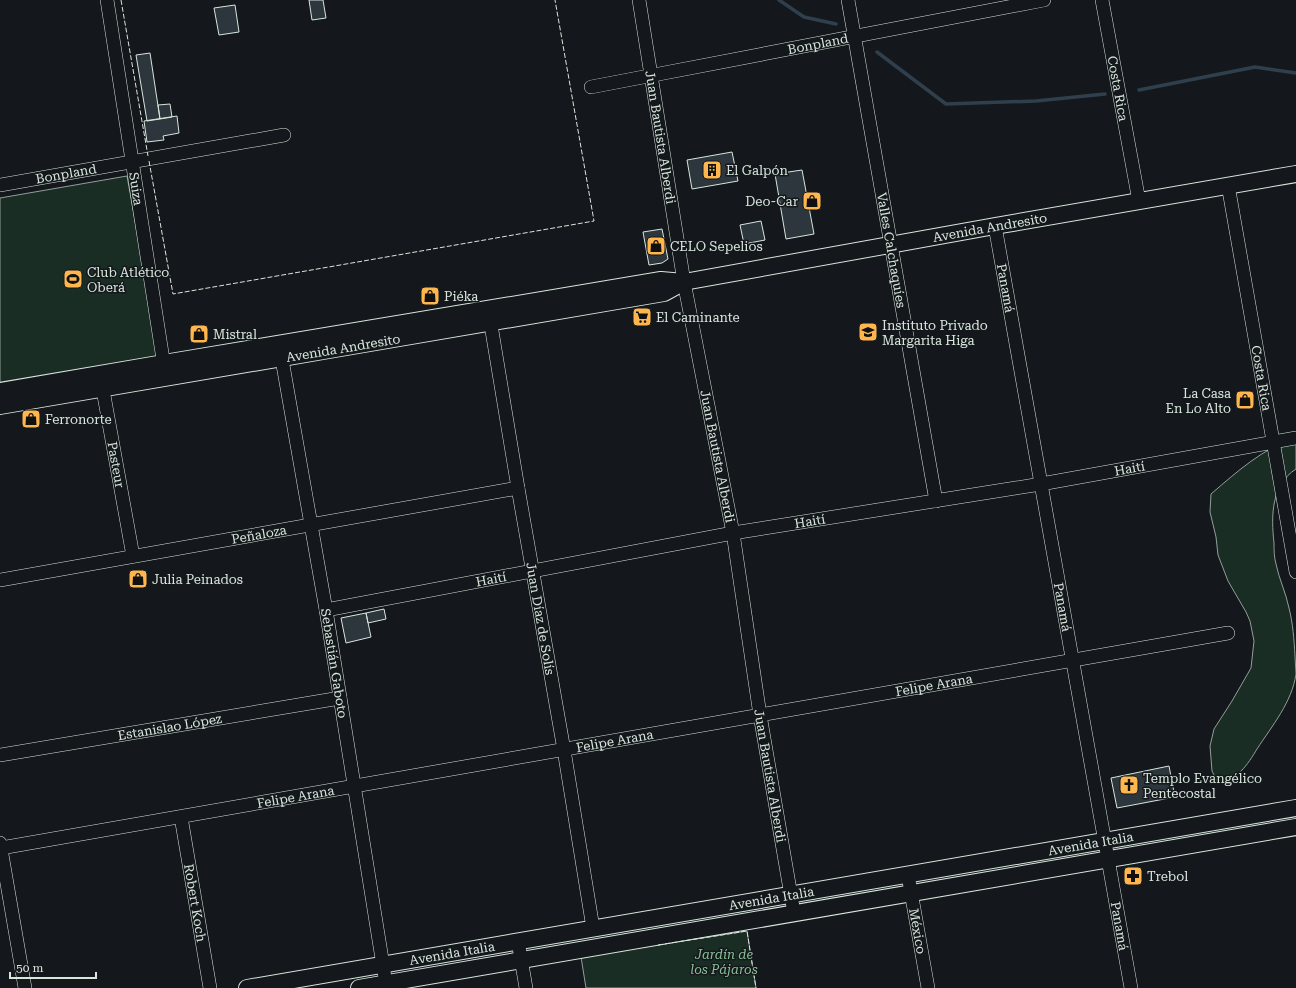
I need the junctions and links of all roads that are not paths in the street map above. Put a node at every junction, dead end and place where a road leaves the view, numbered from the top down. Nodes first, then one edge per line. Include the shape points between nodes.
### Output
1 (108, 0) edge
2 (639, 0) edge
3 (848, 0) edge
4 (1044, 0) edge
5 (1102, 0) edge
6 (854, 36) junction
7 (651, 75) junction
8 (591, 87) dead end
9 (284, 135) dead end
10 (133, 162) junction
11 (1296, 174) edge
12 (0, 185) edge
13 (1228, 185) junction
14 (1139, 201) junction
15 (995, 226) junction
16 (892, 245) junction
17 (684, 282) junction
18 (490, 316) junction
19 (281, 351) junction
20 (165, 370) junction
21 (102, 381) junction
22 (0, 391) edge
23 (0, 406) edge
24 (1296, 438) edge
25 (1272, 442) junction
26 (1041, 484) junction
27 (518, 488) junction
28 (936, 501) junction
29 (311, 525) junction
30 (733, 533) junction
31 (133, 556) junction
32 (533, 570) junction
33 (1296, 572) edge
34 (0, 580) edge
35 (326, 610) junction
36 (1228, 633) dead end
37 (1072, 660) junction
38 (340, 698) junction
39 (760, 715) junction
40 (564, 750) junction
41 (0, 755) edge
42 (354, 786) junction
43 (1296, 808) edge
44 (181, 817) junction
45 (1296, 827) edge
46 (1104, 841) junction
47 (0, 846) edge
48 (1108, 859) junction
49 (908, 875) junction
50 (911, 893) junction
51 (792, 894) junction
52 (794, 913) junction
53 (593, 928) junction
54 (518, 941) junction
55 (521, 960) junction
56 (382, 965) junction
57 (386, 984) junction
58 (25, 988) edge
59 (210, 988) edge
60 (247, 988) edge
61 (359, 988) edge
62 (526, 988) edge
63 (928, 988) edge
64 (1130, 988) edge

1 - 10 street, Suiza
2 - 7 street, Juan Bautista Alberdi
3 - 6 street, Valles Calchaquíes
4 - 6 street, Bonpland
5 - 14 street, Costa Rica
6 - 7 street, Bonpland
6 - 16 street, Valles Calchaquíes
7 - 8 street, Bonpland
7 - 17 street, Juan Bautista Alberdi
9 - 10 street, Bonpland
10 - 12 street, Bonpland
10 - 20 street, Suiza
11 - 13 main road, Avenida Andresito
13 - 14 main road, Avenida Andresito
13 - 25 street, Costa Rica
14 - 15 main road, Avenida Andresito
15 - 16 main road, Avenida Andresito
15 - 26 street, Panamá
16 - 17 main road, Avenida Andresito
16 - 28 street, Valles Calchaquíes
17 - 18 main road, Avenida Andresito via 664,293
17 - 30 street, Juan Bautista Alberdi
18 - 19 main road, Avenida Andresito
18 - 27 street, Juan Díaz de Solís
19 - 20 main road, Avenida Andresito
19 - 29 street, Sebastián Gaboto
20 - 21 main road, Avenida Andresito
21 - 22 main road, Avenida Andresito
21 - 23 main road, Avenida Andresito
21 - 31 street, Pasteur
24 - 25 street, Haití
25 - 26 street, Haití
25 - 33 street, Costa Rica
26 - 28 street, Haití
26 - 37 street, Panamá
27 - 29 street, Peñaloza
27 - 32 street, Juan Díaz de Solís
28 - 30 street, Haití
29 - 31 street, Peñaloza
29 - 35 street, Sebastián Gaboto
30 - 32 street, Haití
30 - 39 street, Juan Bautista Alberdi
31 - 34 street, Peñaloza
32 - 35 street, Haití
32 - 40 street, Juan Díaz de Solís
35 - 38 street, Sebastián Gaboto
36 - 37 street, Felipe Arana
37 - 39 street, Felipe Arana
37 - 46 street, Panamá
38 - 41 street, Estanislao López
38 - 42 street, Sebastián Gaboto
39 - 40 street, Felipe Arana
39 - 51 street, Juan Bautista Alberdi
40 - 42 street, Felipe Arana
40 - 53 street, Juan Díaz de Solís
42 - 44 street, Felipe Arana
42 - 56 street, Sebastián Gaboto
43 - 46 main road, Avenida Italia
44 - 47 street, Felipe Arana
44 - 59 street, Robert Koch
45 - 48 main road, Avenida Italia
46 - 48 street, Panamá
46 - 49 main road, Avenida Italia
47 - 58 street
48 - 50 main road, Avenida Italia
48 - 64 street, Panamá
49 - 50 street, México
49 - 51 main road, Avenida Italia
50 - 52 main road, Avenida Italia
50 - 63 street, México
51 - 52 street, Juan Bautista Alberdi
51 - 53 main road, Avenida Italia
52 - 55 main road, Avenida Italia
53 - 54 main road, Avenida Italia
54 - 55 street
54 - 56 main road, Avenida Italia
55 - 57 main road, Avenida Italia
55 - 62 street
56 - 57 street, Sebastián Gaboto
56 - 60 main road, Avenida Italia
57 - 61 main road, Avenida Italia

